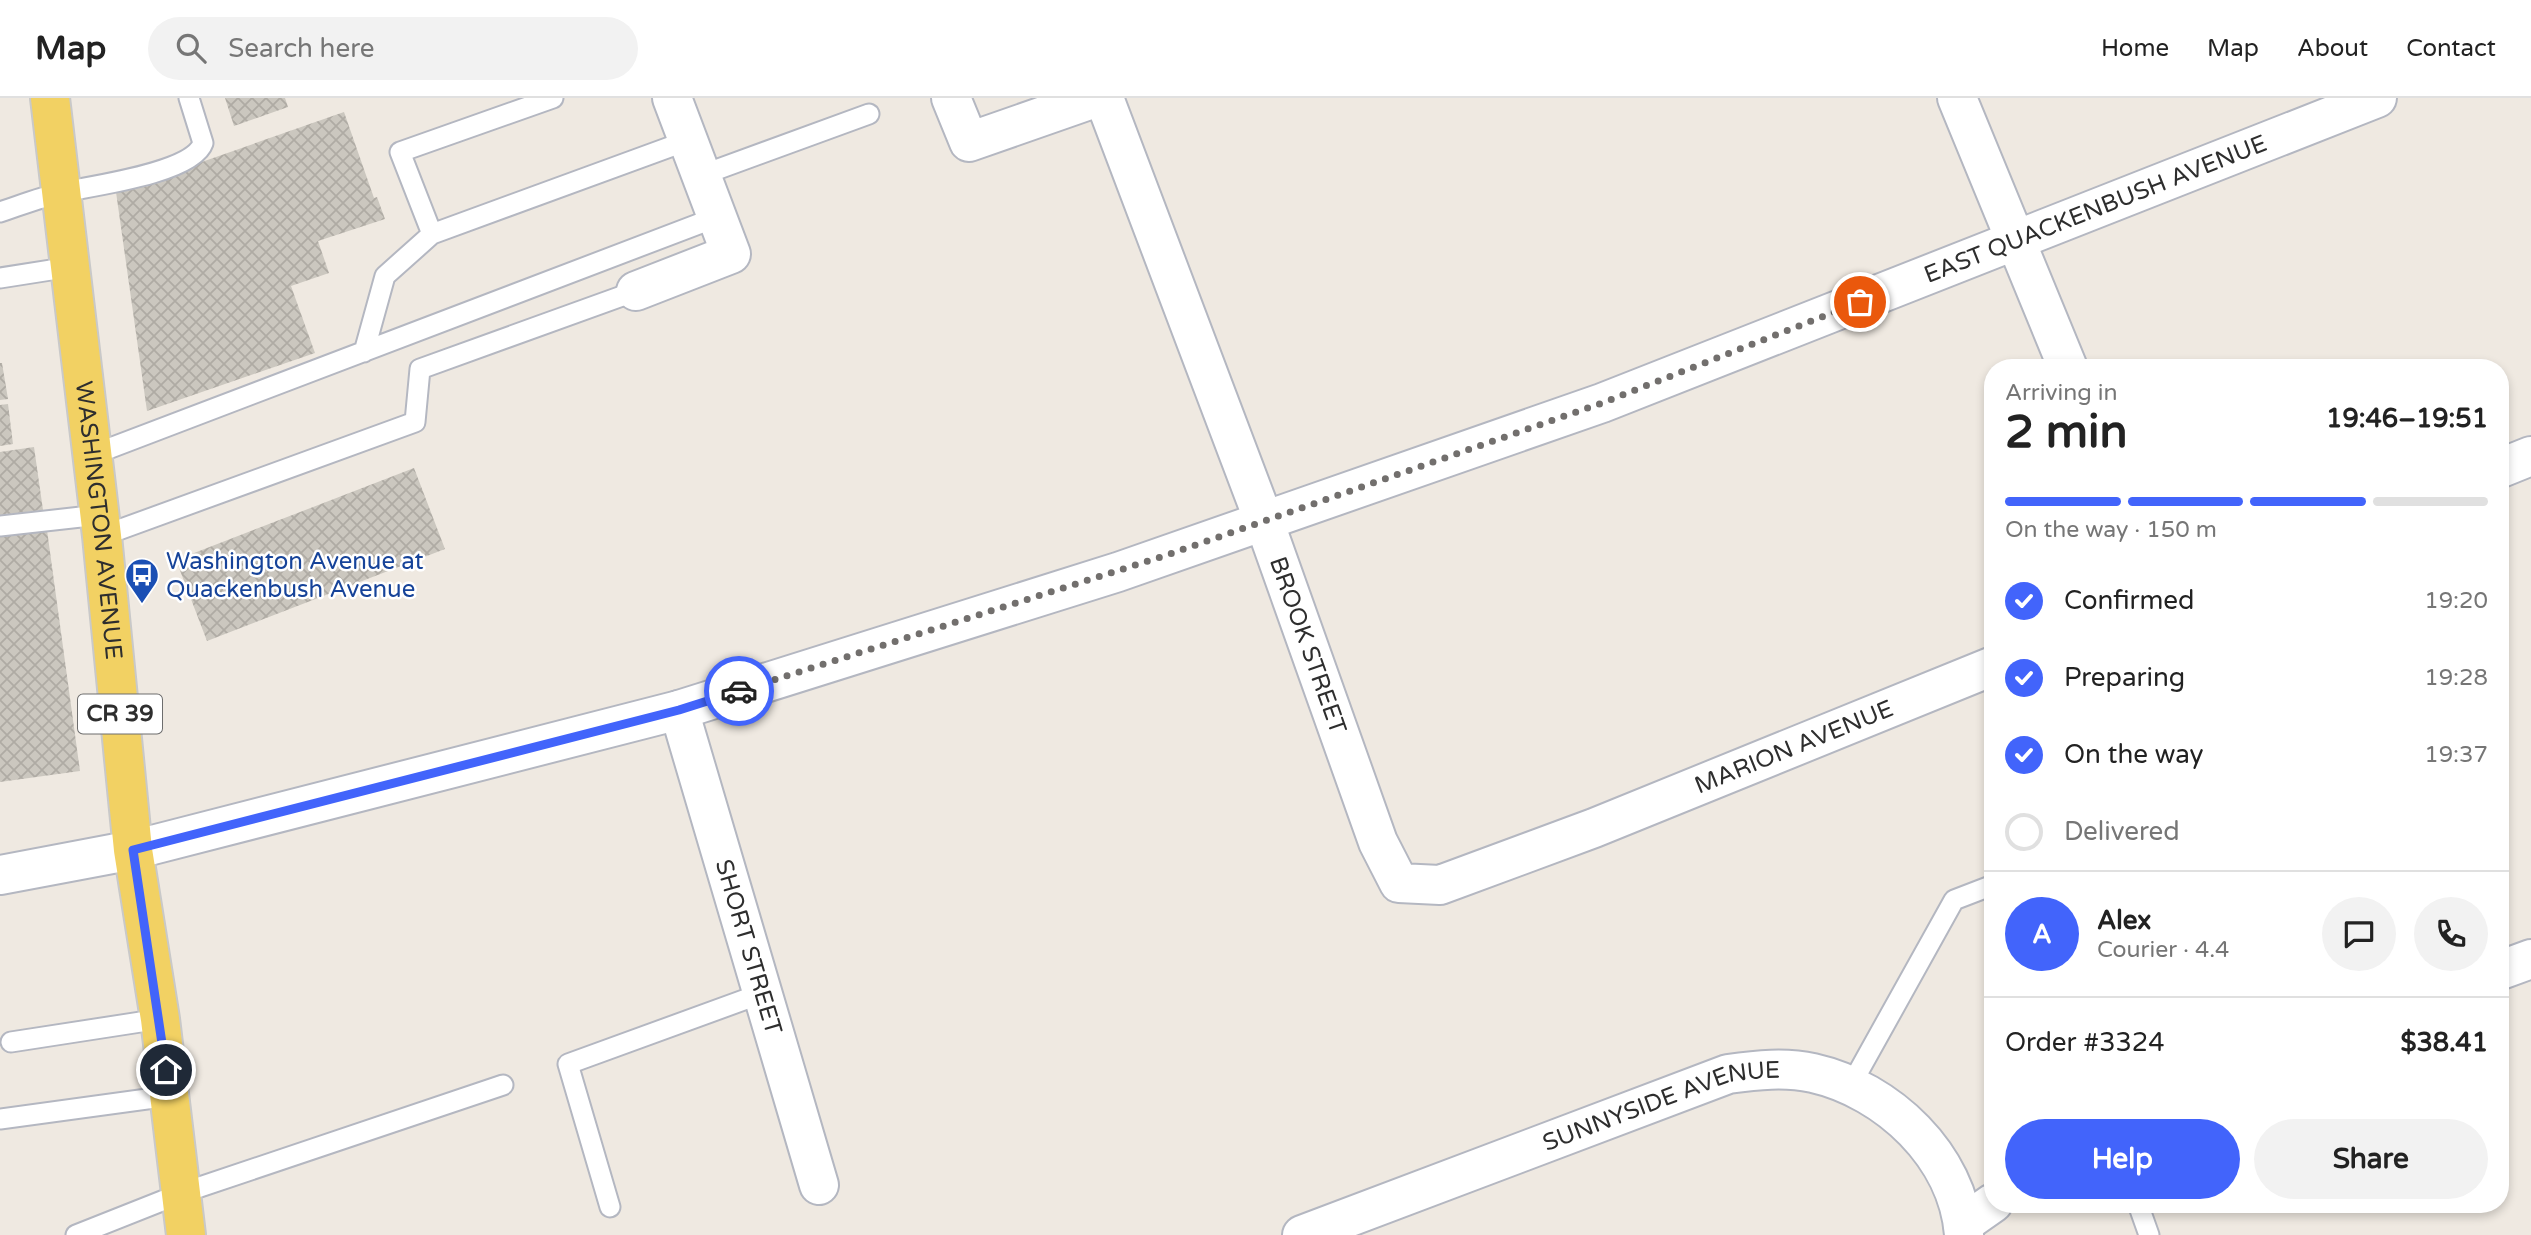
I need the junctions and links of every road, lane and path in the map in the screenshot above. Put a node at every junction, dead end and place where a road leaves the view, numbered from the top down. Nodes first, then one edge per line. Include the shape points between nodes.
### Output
1 (50, 98) edge
2 (189, 98) edge
3 (553, 98) edge
4 (672, 98) edge
5 (951, 98) edge
6 (1095, 98) edge
7 (1104, 98) edge
8 (1957, 98) edge
9 (2377, 98) edge
10 (869, 114) dead end
11 (689, 140) junction
12 (702, 175) junction
13 (61, 192) junction
14 (0, 212) edge
15 (717, 217) junction
16 (432, 234) junction
17 (2014, 241) junction
18 (70, 267) junction
19 (0, 278) edge
20 (636, 291) joint
21 (364, 352) junction
22 (2064, 359) edge
23 (92, 455) junction
24 (2531, 456) edge
25 (2509, 465) edge
26 (1264, 521) junction
27 (100, 525) junction
28 (0, 526) edge
29 (1984, 670) edge
30 (679, 710) junction
31 (1594, 828) joint
32 (133, 850) junction
33 (0, 875) edge
34 (1984, 889) edge
35 (2531, 959) edge
36 (2509, 967) edge
37 (763, 993) junction
38 (160, 1019) junction
39 (10, 1042) dead end
40 (503, 1085) dead end
41 (1851, 1085) junction
42 (169, 1096) junction
43 (0, 1119) edge
44 (819, 1185) dead end
45 (181, 1193) junction
46 (610, 1207) dead end
47 (2141, 1213) edge
48 (1974, 1221) edge
49 (76, 1235) edge
50 (186, 1235) edge
51 (1302, 1235) edge
52 (2149, 1235) edge

1 - 13 main road, WASHINGTON AVENUE / CR 39
2 - 13 lane via 204,144 199,153 125,181
3 - 16 lane via 400,152
4 - 11 street
5 - 6 street via 969,142
7 - 26 street, BROOK STREET
8 - 17 street
9 - 17 street, EAST QUACKENBUSH AVENUE
10 - 12 lane
11 - 12 street
11 - 16 lane
12 - 15 street
13 - 14 lane
13 - 18 main road, WASHINGTON AVENUE / CR 39
15 - 20 street via 731,254
15 - 21 lane
16 - 21 lane via 385,276
17 - 22 street
17 - 26 street, EAST QUACKENBUSH AVENUE via 1602,403
18 - 19 lane
18 - 23 main road, WASHINGTON AVENUE / CR 39
20 - 27 lane via 420,369 415,422
21 - 23 lane
23 - 27 main road, WASHINGTON AVENUE / CR 39
24 - 25 street
26 - 30 street, EAST QUACKENBUSH AVENUE via 1118,572
26 - 31 street, BROOK STREET via 1378,842 1399,883 1440,885
27 - 28 lane
27 - 32 main road, WASHINGTON AVENUE / CR 39
29 - 31 street, MARION AVENUE
30 - 32 street, EAST QUACKENBUSH AVENUE
30 - 37 street, SHORT STREET
32 - 33 street, EAST QUACKENBUSH AVENUE
32 - 38 main road, WASHINGTON AVENUE / CR 39
34 - 41 lane via 1954,901
35 - 36 street
37 - 44 street, SHORT STREET
37 - 46 lane via 568,1065
38 - 39 lane
38 - 42 main road, WASHINGTON AVENUE / CR 39
40 - 45 lane
41 - 48 street, SUNNYSIDE AVENUE via 1886,1105 1917,1132 1941,1165 1957,1202
41 - 51 street, SUNNYSIDE AVENUE via 1812,1073 1772,1069 1728,1074
42 - 43 lane
42 - 45 main road, WASHINGTON AVENUE / CR 39
45 - 49 lane
45 - 50 main road, WASHINGTON AVENUE / CR 39
47 - 52 lane

